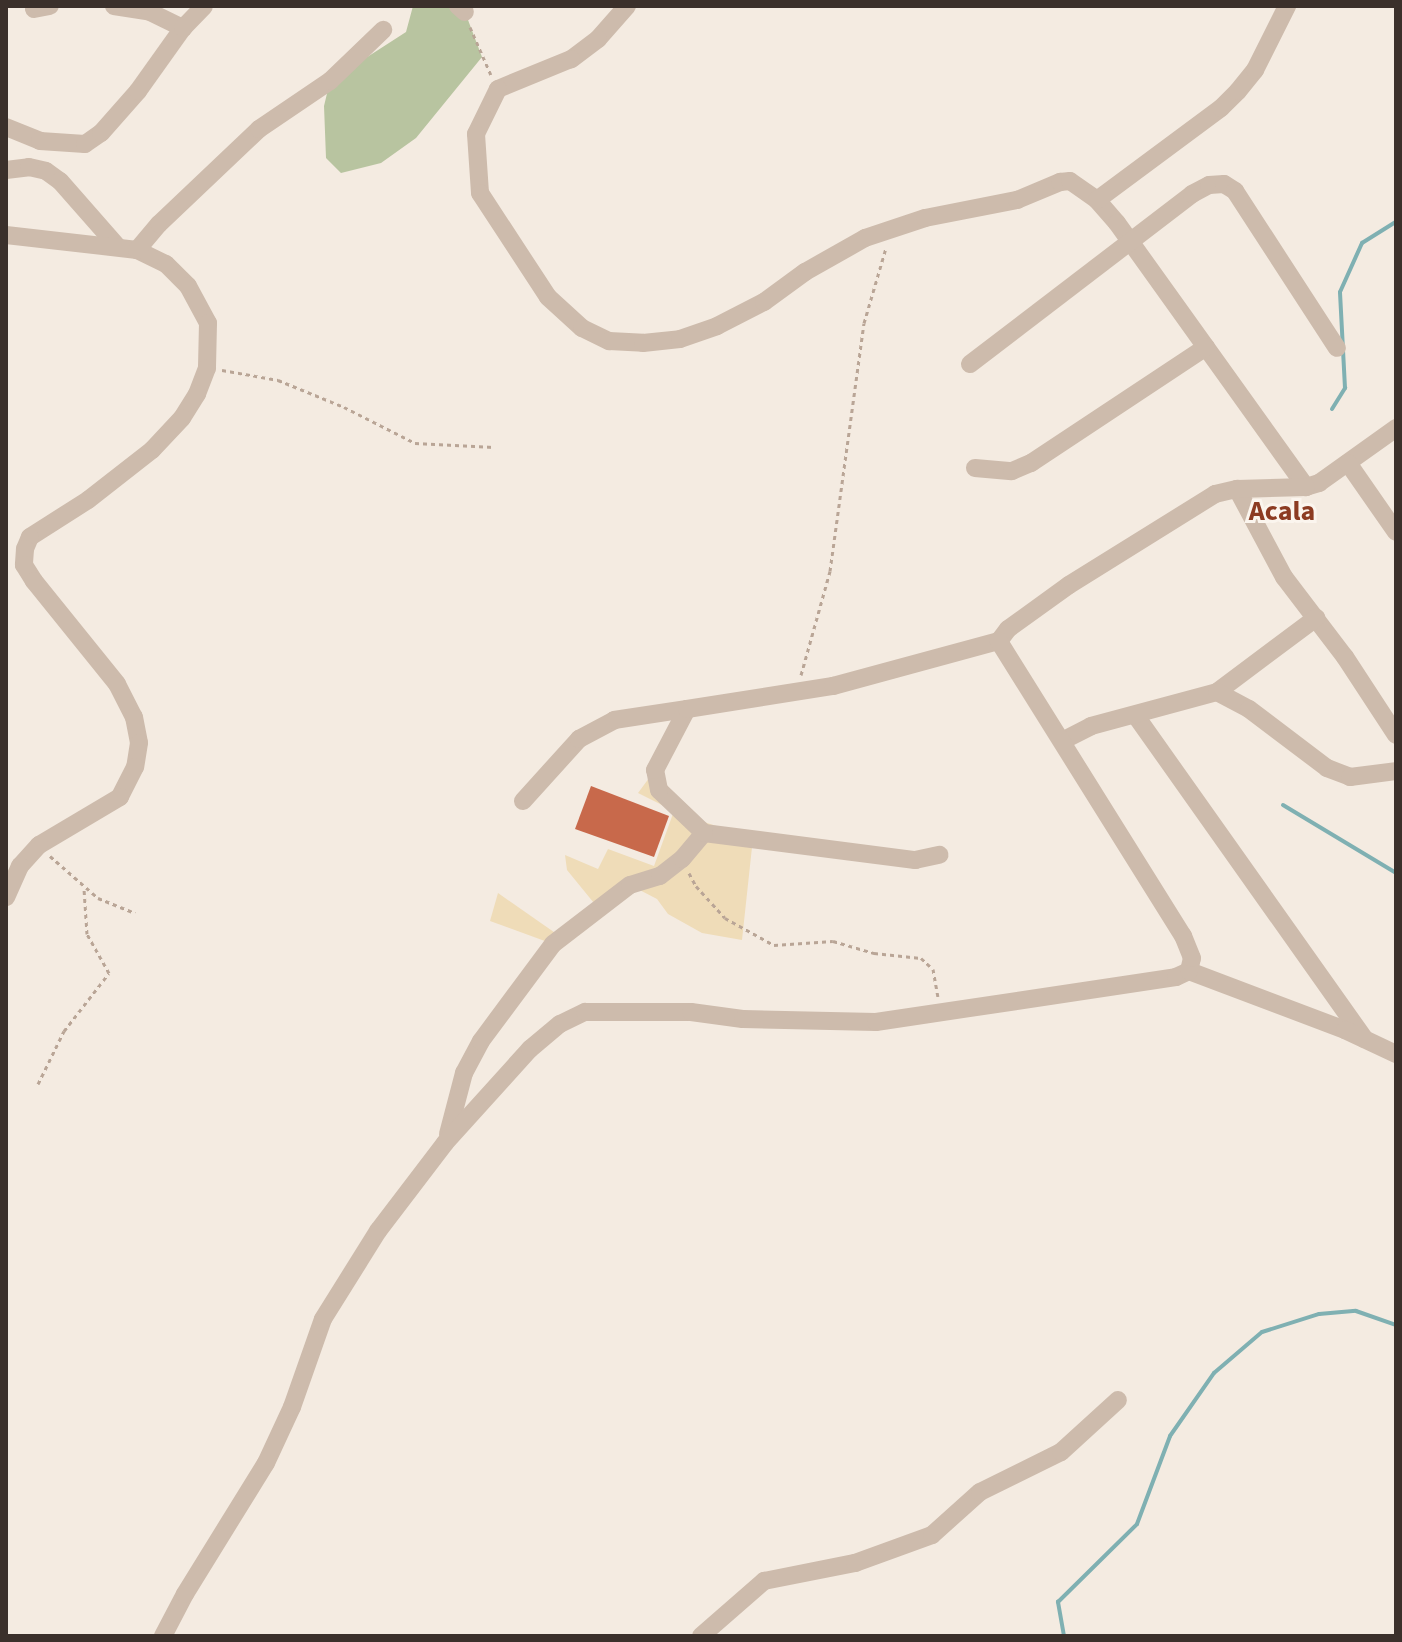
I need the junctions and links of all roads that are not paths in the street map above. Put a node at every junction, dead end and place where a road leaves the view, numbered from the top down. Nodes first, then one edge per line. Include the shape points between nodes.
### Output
1 (114, 6) edge
2 (204, 6) edge
3 (627, 6) edge
4 (1287, 6) edge
5 (183, 28) junction
6 (383, 30) dead end
7 (6, 127) edge
8 (6, 170) edge
9 (1097, 200) junction
10 (6, 235) edge
11 (1131, 243) junction
12 (118, 247) junction
13 (137, 250) junction
14 (1206, 347) junction
15 (1337, 348) dead end
16 (970, 364) dead end
17 (1396, 428) edge
18 (1348, 463) junction
19 (975, 468) dead end
20 (1306, 487) junction
21 (1237, 489) junction
22 (1396, 532) edge
23 (1316, 618) junction
24 (999, 641) junction
25 (1217, 692) junction
26 (687, 709) junction
27 (1136, 716) junction
28 (1396, 735) edge
29 (1064, 740) junction
30 (1396, 771) edge
31 (523, 801) dead end
32 (704, 833) junction
33 (939, 855) dead end
34 (6, 897) edge
35 (1189, 971) junction
36 (1365, 1039) junction
37 (1396, 1054) edge
38 (445, 1143) junction
39 (1118, 1400) dead end
40 (163, 1636) edge
41 (701, 1636) edge

1 - 5 street via 150,12
2 - 5 street
3 - 9 street via 598,39 571,59 498,89 476,134 480,193 548,297 562,313 609,341 680,339 717,326 892,227 1017,200 1060,182 1070,181
4 - 9 street via 1255,70 1238,91
5 - 7 street via 138,91 85,144 40,141
6 - 13 street via 330,81 259,129
8 - 12 street via 46,171
9 - 11 street
10 - 12 street
11 - 14 street
11 - 15 street via 1192,194 1224,184 1235,191
11 - 16 street
12 - 13 street
13 - 34 street via 166,264 188,286 208,323 207,368 182,418 152,450 30,537 24,565 117,684 134,717 139,743 135,767 120,797 39,845 20,866
14 - 19 street via 1031,463 1012,471
14 - 20 street
17 - 18 street
18 - 20 street
18 - 22 street
20 - 21 street
21 - 23 street via 1284,577
21 - 24 street via 1215,494 1097,567 1008,629
23 - 25 street
23 - 28 street
24 - 26 street via 873,677
24 - 29 street
25 - 27 street
25 - 30 street via 1249,709 1327,768 1350,777
26 - 31 street via 614,720 579,739
26 - 32 street via 655,770 659,790
27 - 29 street via 1091,726
27 - 36 street
29 - 35 street via 1183,936 1192,958
32 - 33 street via 915,860
32 - 38 street via 660,876 630,885 553,944 481,1041 464,1073
35 - 36 street
35 - 38 street via 876,1022 585,1012 530,1049
36 - 37 street
38 - 40 street via 378,1231 323,1319 266,1463
39 - 41 street via 1061,1452 980,1492 932,1535 855,1563 764,1581

